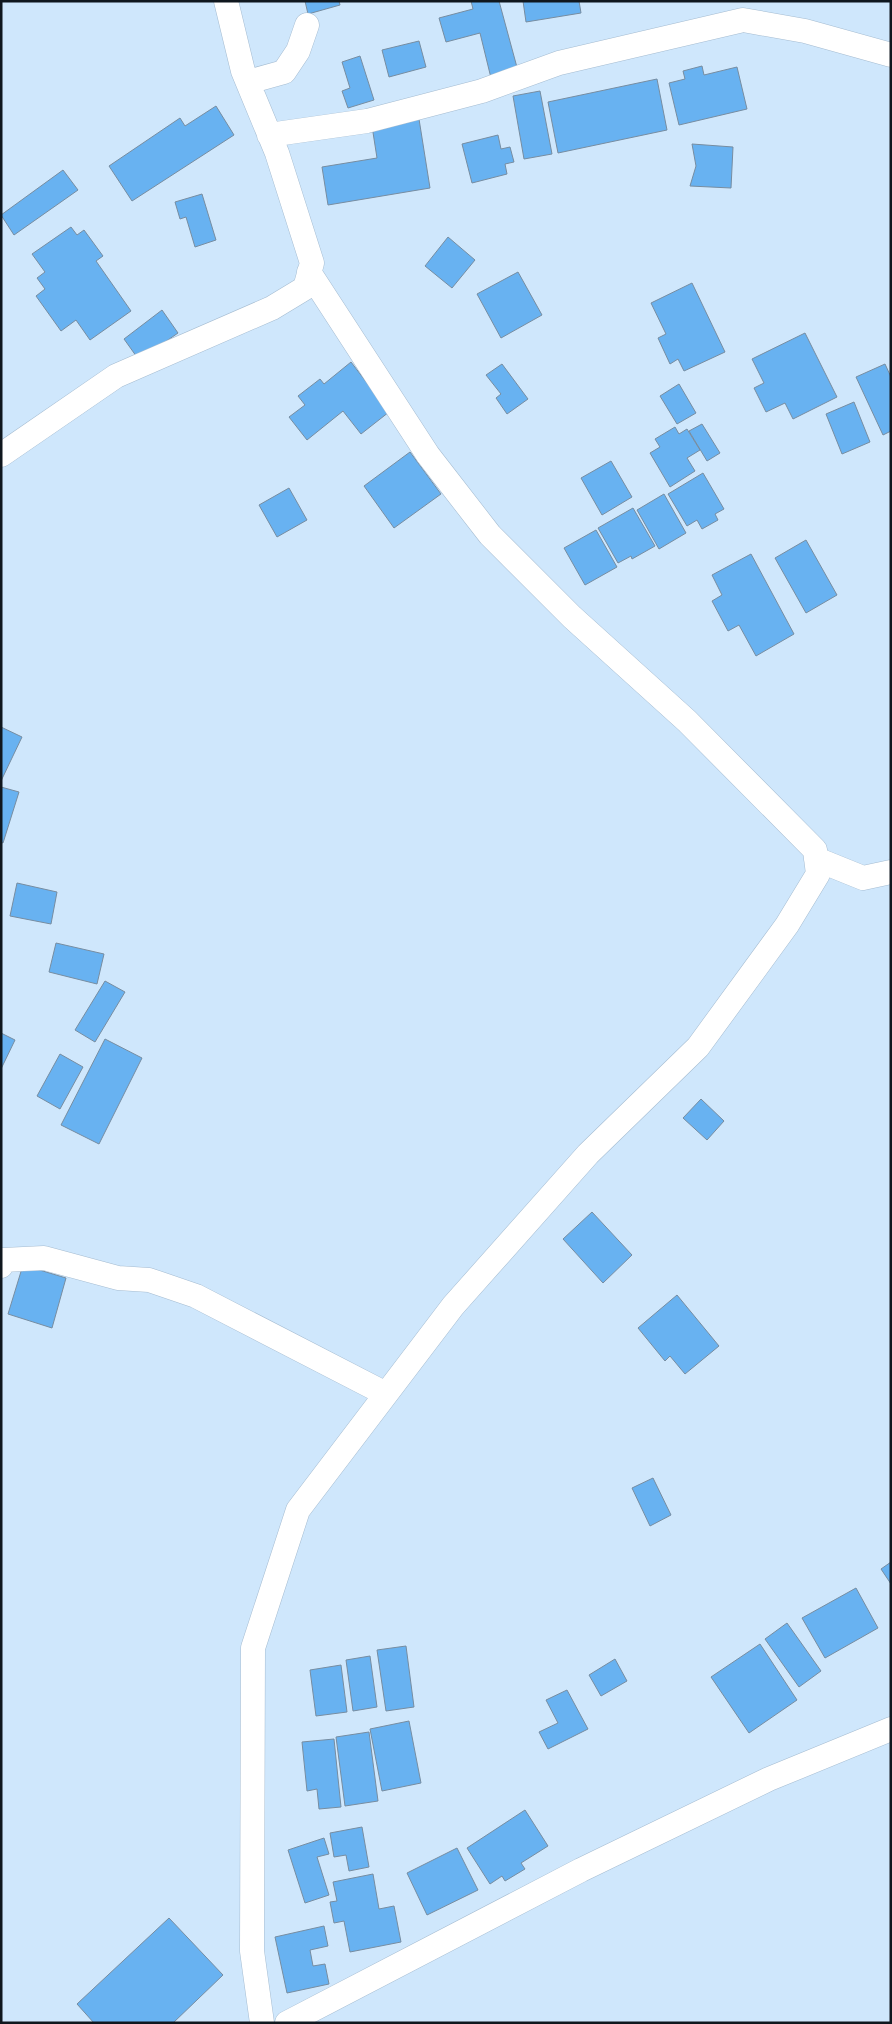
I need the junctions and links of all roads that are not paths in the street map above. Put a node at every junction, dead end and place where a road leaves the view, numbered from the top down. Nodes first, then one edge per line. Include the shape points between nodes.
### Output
1 (226, 1) edge
2 (306, 25) dead end
3 (891, 55) edge
4 (248, 82) junction
5 (269, 135) junction
6 (309, 272) junction
7 (1, 455) edge
8 (816, 860) junction
9 (891, 872) edge
10 (1, 1266) edge
11 (386, 1394) junction
12 (891, 1729) edge
13 (262, 2023) edge
14 (287, 2023) edge

1 - 4 street
2 - 4 street via 298,51 284,72
3 - 5 street via 805,31 743,20 559,63 482,91 367,121
4 - 5 street
5 - 6 street via 312,263
6 - 7 street via 305,288 272,308 116,376
6 - 8 street via 428,455 490,535 572,617 687,721 815,850
8 - 9 street via 863,878
8 - 11 street via 818,874 787,925 698,1047 575,1169 454,1306
10 - 11 street via 4,1260 44,1258 118,1278 149,1280 196,1296
11 - 13 street via 298,1510 253,1648 252,1950
12 - 14 street via 768,1779 581,1870

